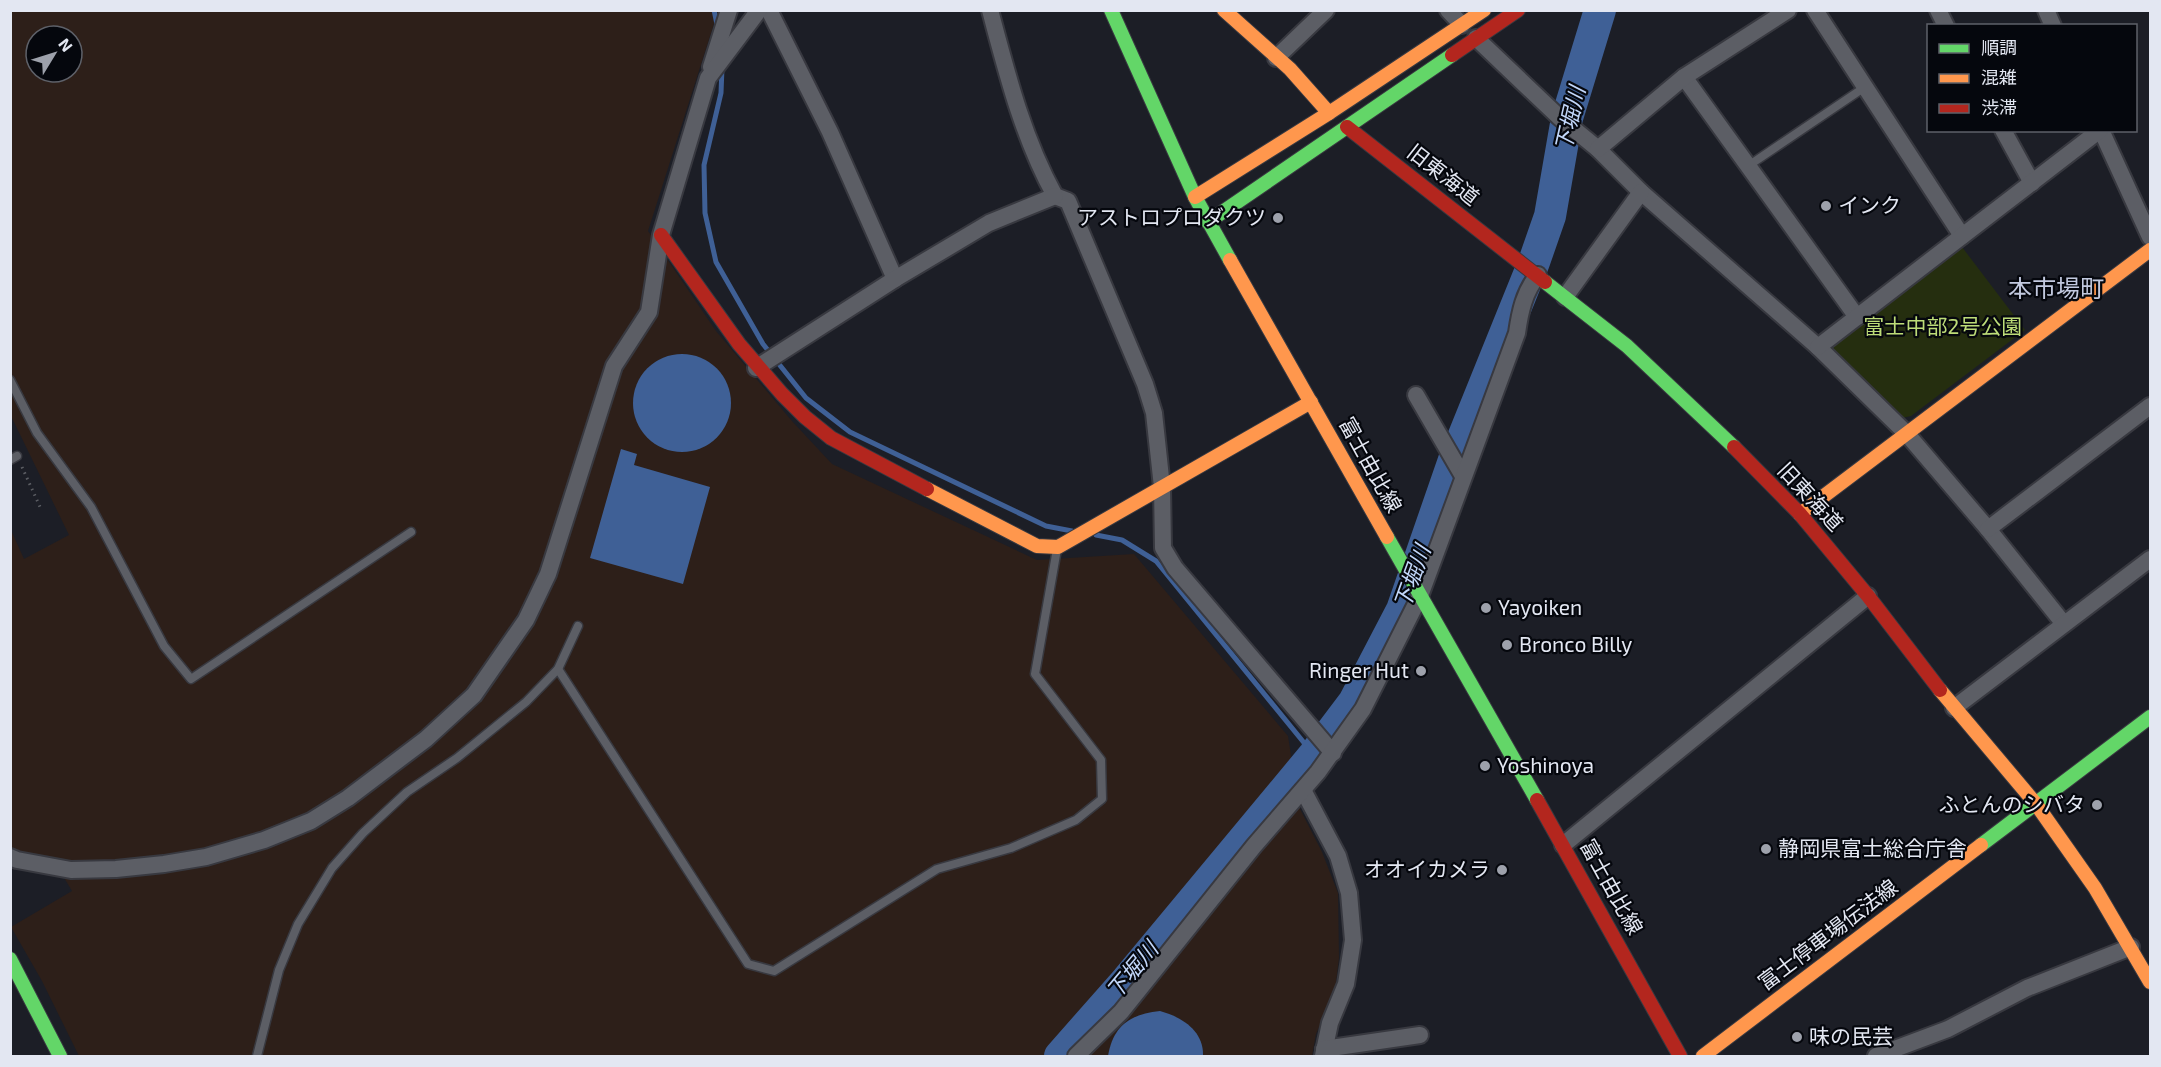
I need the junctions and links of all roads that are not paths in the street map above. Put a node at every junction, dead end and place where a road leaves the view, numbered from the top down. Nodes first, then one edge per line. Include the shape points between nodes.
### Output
1 (759, 10) edge
2 (769, 10) edge
3 (990, 10) edge
4 (1111, 10) edge
5 (1224, 10) edge
6 (1326, 10) edge
7 (1449, 10) edge
8 (1484, 10) edge
9 (1518, 10) edge
10 (1788, 10) edge
11 (1815, 10) edge
12 (1938, 10) edge
13 (2046, 10) edge
14 (727, 16) edge
15 (1945, 24) edge
16 (2052, 24) edge
17 (1462, 25) junction
18 (1476, 38) junction
19 (1276, 58) junction
20 (711, 69) junction
21 (1684, 77) junction
22 (1865, 87) junction
23 (1329, 113) junction
24 (1347, 127) junction
25 (2004, 132) edge
26 (2098, 132) edge
27 (2102, 132) edge
28 (1598, 149) junction
29 (1748, 166) junction
30 (2031, 183) junction
31 (1641, 192) junction
32 (1055, 196) junction
33 (1195, 197) junction
34 (1208, 222) junction
35 (661, 235) junction
36 (1962, 236) junction
37 (2151, 237) edge
38 (2151, 250) edge
39 (1532, 271) junction
40 (895, 279) junction
41 (1565, 297) junction
42 (1857, 317) junction
43 (1818, 347) junction
44 (760, 366) junction
45 (10, 380) edge
46 (1416, 395) dead end
47 (1311, 402) junction
48 (2151, 406) edge
49 (1907, 434) junction
50 (1463, 476) junction
51 (1162, 487) junction
52 (1800, 514) junction
53 (1988, 529) junction
54 (411, 532) dead end
55 (1063, 543) junction
56 (2151, 559) edge
57 (1420, 596) junction
58 (1868, 596) junction
59 (2064, 624) junction
60 (578, 626) dead end
61 (558, 669) junction
62 (1954, 708) junction
63 (2151, 717) edge
64 (1333, 753) junction
65 (1303, 790) junction
66 (2036, 804) junction
67 (1563, 845) junction
68 (10, 856) edge
69 (2132, 947) junction
70 (10, 958) edge
71 (2151, 982) edge
72 (1420, 1035) dead end
73 (1324, 1053) edge
74 (1887, 1054) edge
75 (60, 1056) edge
76 (257, 1056) edge
77 (1076, 1056) edge
78 (1680, 1056) edge
79 (1702, 1056) edge

1 - 20 street
2 - 40 street via 830,132
3 - 32 street via 1011,91
4 - 33 street, 富士由比線
5 - 19 street
6 - 19 street
7 - 17 street
8 - 17 street
9 - 18 street
10 - 21 street
11 - 22 street
12 - 15 street
13 - 16 street
14 - 20 street
17 - 23 street
18 - 24 street
18 - 28 street
19 - 23 street
20 - 35 street
21 - 28 street
21 - 29 street
22 - 29 lane
22 - 36 street
23 - 33 street
24 - 34 street
24 - 39 street, 旧東海道
25 - 30 street
26 - 30 street
27 - 37 street
28 - 31 street
29 - 42 street
30 - 36 street
31 - 41 street
31 - 43 street
32 - 40 street via 989,223
32 - 51 street via 1068,201 1145,384 1154,413
33 - 34 street, 富士由比線
34 - 47 street, 富士由比線
35 - 44 street
35 - 68 street via 649,312 614,366 548,574 526,620 474,695 426,740 348,798 311,821 264,840 206,857 116,869 71,870
36 - 42 street
38 - 49 street
39 - 41 street, 旧東海道
39 - 50 street via 1517,333
40 - 44 street
41 - 52 street, 旧東海道 via 1627,346
42 - 43 street
43 - 49 street
44 - 55 street via 804,418 831,438 1037,546
45 - 54 lane via 37,432 91,507 164,646 191,679
46 - 50 street
47 - 51 street
47 - 57 street, 富士由比線
48 - 53 street
49 - 52 street
49 - 53 street
50 - 57 street
51 - 55 street
51 - 64 street via 1162,548
52 - 58 street, 旧東海道
53 - 59 street
55 - 61 lane via 1035,674 1101,760 1102,799 1076,820 1011,848 937,869 774,971 748,964
56 - 59 street
57 - 64 street via 1363,709
57 - 67 street, 富士由比線
58 - 62 street, 旧東海道
58 - 67 street
59 - 62 street
60 - 61 lane
61 - 76 lane via 526,702 457,758 407,792 332,868 297,924 279,970
62 - 66 street, 旧東海道
63 - 66 street, 富士停車場伝法線
64 - 65 street
65 - 73 street via 1338,856 1349,893 1353,940 1347,984 1330,1023
65 - 77 street via 1121,1012
66 - 69 street, 旧東海道
66 - 79 street, 富士停車場伝法線
67 - 78 street, 富士由比線
69 - 71 street, 旧東海道
69 - 74 street via 2027,988 1948,1029
70 - 75 street
72 - 73 street

